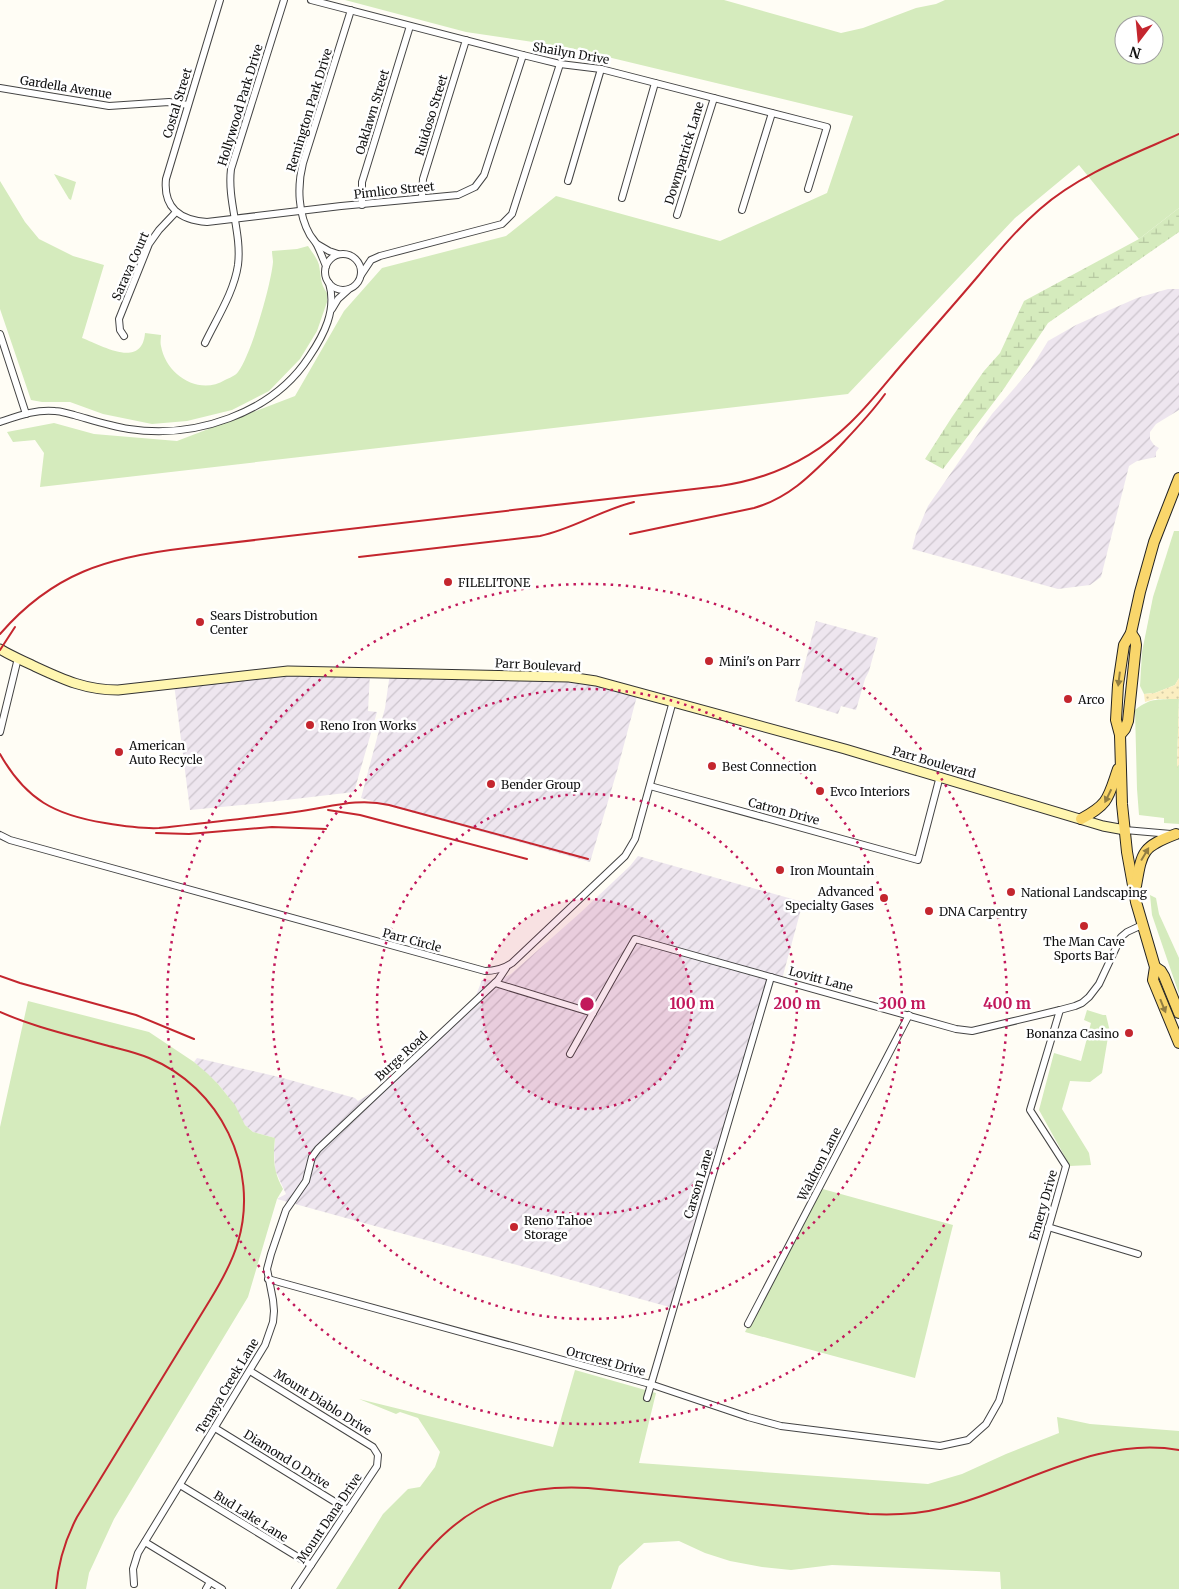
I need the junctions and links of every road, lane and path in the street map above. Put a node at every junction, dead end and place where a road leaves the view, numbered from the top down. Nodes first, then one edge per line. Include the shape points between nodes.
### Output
1 (220, 0) edge
2 (284, 0) edge
3 (311, 0) edge
4 (351, 10) junction
5 (410, 26) junction
6 (466, 40) junction
7 (523, 55) junction
8 (560, 64) junction
9 (601, 69) junction
10 (655, 83) junction
11 (0, 88) edge
12 (714, 98) junction
13 (188, 105) junction
14 (772, 113) junction
15 (568, 181) dead end
16 (808, 189) dead end
17 (422, 198) junction
18 (622, 198) dead end
19 (362, 205) junction
20 (742, 210) dead end
21 (176, 212) junction
22 (302, 212) junction
23 (677, 215) dead end
24 (236, 219) junction
25 (316, 244) junction
26 (338, 254) junction
27 (355, 258) junction
28 (371, 260) junction
29 (326, 266) junction
30 (361, 275) junction
31 (329, 283) junction
32 (348, 289) junction
33 (332, 310) junction
34 (0, 334) edge
35 (124, 336) dead end
36 (204, 343) dead end
37 (26, 414) junction
38 (0, 422) edge
39 (1179, 478) edge
40 (0, 649) edge
41 (18, 658) junction
42 (673, 702) junction
43 (0, 732) edge
44 (1120, 761) junction
45 (940, 776) junction
46 (650, 786) junction
47 (1081, 819) junction
48 (1125, 830) junction
49 (1178, 834) edge
50 (0, 835) edge
51 (1134, 892) junction
52 (1142, 925) junction
53 (507, 967) junction
54 (1155, 967) junction
55 (771, 976) junction
56 (495, 982) junction
57 (1060, 1010) junction
58 (1179, 1012) edge
59 (593, 1013) junction
60 (909, 1015) junction
61 (1179, 1043) edge
62 (570, 1054) dead end
63 (311, 1161) joint
64 (1048, 1227) junction
65 (1138, 1254) dead end
66 (268, 1279) junction
67 (748, 1324) dead end
68 (250, 1371) junction
69 (650, 1384) junction
70 (647, 1398) dead end
71 (214, 1428) junction
72 (940, 1446) joint
73 (379, 1458) joint
74 (180, 1485) junction
75 (348, 1510) junction
76 (145, 1542) junction
77 (311, 1565) junction
78 (210, 1582) junction
79 (134, 1584) dead end
80 (206, 1589) edge
81 (222, 1589) edge
82 (295, 1589) edge

1 - 13 street, Costal Street
2 - 24 street, Hollywood Park Drive via 232,169 231,189
3 - 4 street, Shailyn Drive
4 - 5 street, Shailyn Drive
4 - 22 street, Remington Park Drive via 299,178
5 - 6 street, Shailyn Drive
5 - 19 street, Oaklawn Street via 362,182
6 - 7 street, Shailyn Drive
6 - 17 street, Ruidoso Street via 423,179
7 - 8 street, Shailyn Drive
7 - 17 street, Pimlico Street via 484,175 475,187 458,195
8 - 9 street, Shailyn Drive
8 - 28 street via 512,214 502,224
9 - 10 street, Shailyn Drive
9 - 15 street
10 - 12 street, Shailyn Drive
10 - 18 street
11 - 13 street, Gardella Avenue via 109,106 169,102
12 - 14 street, Shailyn Drive
12 - 23 street, Downpatrick Lane
13 - 21 street, Costal Street via 166,179 166,194
14 - 16 street, Shailyn Drive via 827,127
14 - 20 street
17 - 19 street, Pimlico Street
19 - 22 street, Pimlico Street
21 - 24 street, Pimlico Street via 194,221
21 - 35 street, Sarava Court via 154,235 143,257 119,319
22 - 24 street, Pimlico Street
22 - 25 street, Remington Park Drive
24 - 36 street, Hollywood Park Drive via 236,274
25 - 26 street
25 - 29 street, Remington Park Drive
26 - 27 street
26 - 29 street
27 - 28 street
27 - 30 street
28 - 30 street
29 - 31 street
30 - 32 street via 356,285
31 - 32 street via 339,290
31 - 33 street
32 - 33 street
33 - 37 street via 315,349 294,377 265,400 222,421 179,431 129,429 56,411
34 - 37 street
37 - 38 street
39 - 44 main road via 1152,550 1131,633 1136,645 1128,721 1120,735
40 - 41 main road, Parr Boulevard
41 - 42 main road, Parr Boulevard via 77,685 104,690 304,671 570,677
41 - 43 street
42 - 45 main road, Parr Boulevard
42 - 46 street
44 -> 47 main road via 1106,801
44 - 48 main road
45 - 46 street, Catron Drive via 918,860
45 - 47 main road, Parr Boulevard
46 - 53 street via 635,839 625,856
47 - 48 main road, Parr Boulevard
48 - 49 street
48 - 51 main road
51 -> 49 main road via 1146,850 1158,841
50 - 53 street, Parr Circle via 485,971
51 - 52 main road
52 - 54 main road
52 - 57 street via 1121,937 1099,984 1089,997
53 - 56 street, Burge Road
54 - 58 main road via 1164,976
54 -> 61 main road via 1153,980
55 - 59 street, Lovitt Lane via 635,939
55 - 60 street, Lovitt Lane
55 - 69 street, Carson Lane
56 - 59 street
56 - 63 street, Burge Road via 318,1149
57 - 60 street, Lovitt Lane via 972,1031
57 - 64 street, Emery Drive via 1030,1110 1066,1166
59 - 62 street
60 - 67 street, Waldron Lane
63 - 66 street, Tenaya Creek Lane via 306,1181 286,1210 275,1240
64 - 65 street
64 - 72 street, Emery Drive via 999,1401 986,1424 968,1440
66 - 68 street, Tenaya Creek Lane via 273,1300 273,1322 265,1345
66 - 69 street, Orrcrest Drive
68 - 71 street, Tenaya Creek Lane
68 - 73 street, Mount Diablo Drive via 373,1446
69 - 70 street, Carson Lane
69 - 72 street, Orrcrest Drive via 781,1426
71 - 74 street, Tenaya Creek Lane
71 - 75 street, Diamond O Drive
73 - 75 street, Mount Dana Drive
74 - 76 street, Tenaya Creek Lane
74 - 77 street, Bud Lake Lane
75 - 77 street, Mount Dana Drive
76 - 78 street
76 - 79 street, Tenaya Creek Lane via 133,1569
77 - 82 street, Mount Dana Drive
78 - 80 street
78 - 81 street

